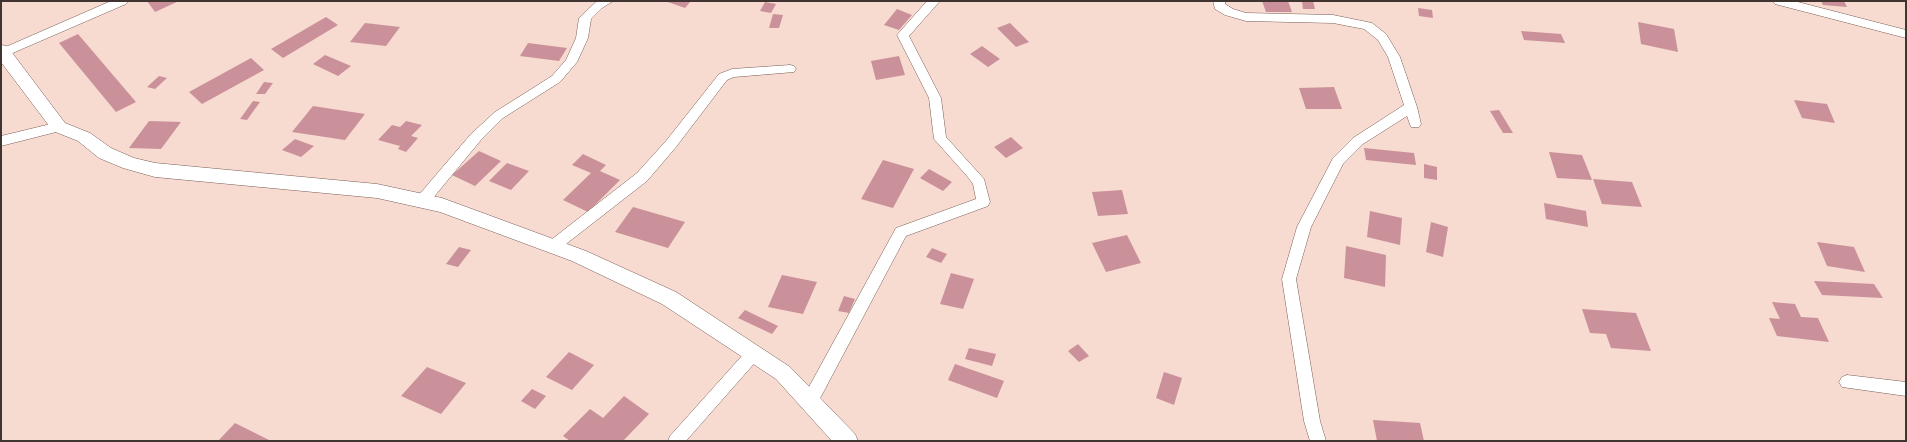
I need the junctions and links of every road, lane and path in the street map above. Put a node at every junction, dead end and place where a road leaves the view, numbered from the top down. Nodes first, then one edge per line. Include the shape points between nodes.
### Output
1 (122, 1) edge
2 (607, 1) edge
3 (934, 1) edge
4 (1219, 1) edge
5 (1779, 1) edge
6 (1906, 34) edge
7 (3, 51) edge
8 (790, 69) dead end
9 (1411, 106) junction
10 (1415, 124) dead end
11 (59, 127) junction
12 (1, 141) edge
13 (423, 200) junction
14 (552, 247) junction
15 (754, 353) junction
16 (1848, 382) dead end
17 (1906, 389) edge
18 (810, 401) junction
19 (676, 441) edge
20 (847, 441) edge
21 (1318, 441) edge

1 - 7 street
2 - 13 street via 585,18 582,38 571,62 556,79 499,115
3 - 18 street via 903,35 935,98 940,139 979,183 983,202 901,232
4 - 9 street via 1219,6 1229,12 1246,17 1333,19 1368,26 1382,37 1394,57
5 - 6 street
7 - 11 street
8 - 14 street via 732,73 723,78 642,177
9 - 10 street
9 - 21 street via 1358,141 1338,160 1304,227 1289,279
11 - 12 street
11 - 13 street via 84,137 105,153 155,170 377,190
13 - 14 street via 500,225
14 - 15 street via 579,256 669,298
15 - 18 street via 783,373
15 - 19 street
16 - 17 street
18 - 20 street

